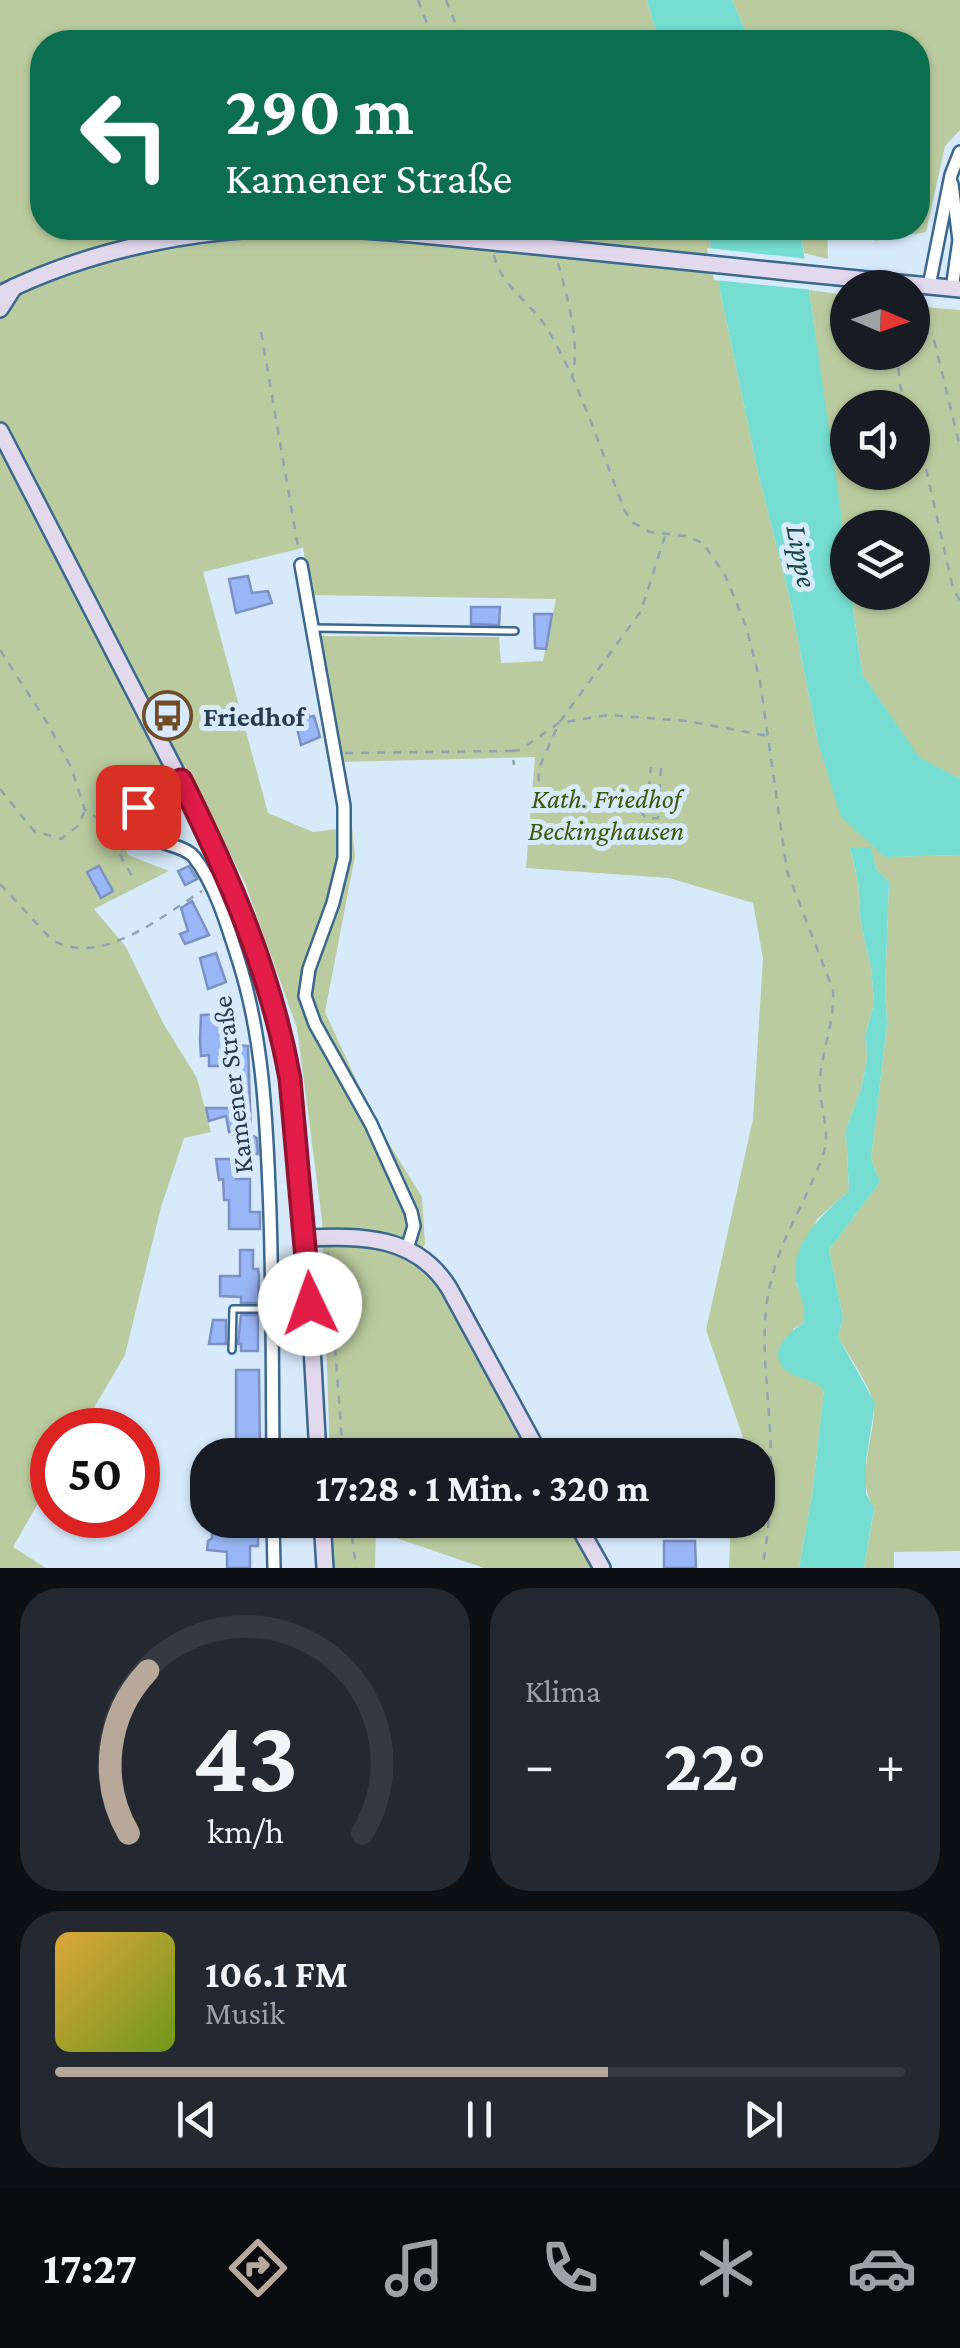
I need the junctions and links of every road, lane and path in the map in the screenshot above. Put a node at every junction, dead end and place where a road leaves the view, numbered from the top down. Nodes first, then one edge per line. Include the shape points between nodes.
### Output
1 (418, 0) edge
2 (446, 0) edge
3 (429, 30) edge
4 (458, 30) edge
5 (960, 152) edge
6 (950, 175) junction
7 (174, 240) edge
8 (469, 240) edge
9 (960, 241) edge
10 (490, 242) junction
11 (557, 259) dead end
12 (830, 276) edge
13 (930, 281) edge
14 (930, 286) edge
15 (956, 289) edge
16 (7, 290) edge
17 (0, 309) edge
18 (261, 332) dead end
19 (930, 336) edge
20 (572, 379) junction
21 (0, 431) edge
22 (960, 446) edge
23 (930, 486) edge
24 (666, 534) junction
25 (301, 565) joint
26 (960, 602) edge
27 (311, 628) junction
28 (516, 632) dead end
29 (0, 650) edge
30 (559, 723) junction
31 (768, 736) junction
32 (512, 751) junction
33 (334, 754) junction
34 (514, 765) dead end
35 (651, 767) dead end
36 (661, 768) dead end
37 (181, 780) junction
38 (0, 790) edge
39 (659, 804) junction
40 (647, 805) junction
41 (85, 810) junction
42 (642, 812) junction
43 (133, 878) dead end
44 (0, 884) edge
45 (210, 886) junction
46 (326, 1237) junction
47 (306, 1238) junction
48 (407, 1249) junction
49 (296, 1290) dead end
50 (271, 1310) junction
51 (284, 1339) dead end
52 (232, 1350) dead end
53 (272, 1438) edge
54 (317, 1438) edge
55 (342, 1438) edge
56 (531, 1438) edge
57 (273, 1538) edge
58 (323, 1538) edge
59 (352, 1538) edge
60 (585, 1538) edge
61 (274, 1568) edge
62 (325, 1568) edge
63 (356, 1568) edge
64 (602, 1568) edge
65 (762, 1568) edge

1 - 3 path
2 - 4 path
5 - 6 street
6 - 9 street
6 - 13 street
7 - 16 main road via 65,266
8 - 10 main road
9 - 15 street
10 - 12 main road, bridge
10 - 20 path via 498,271 547,327
11 - 20 path via 567,296
14 - 15 main road
16 - 17 main road
18 - 25 path
19 - 22 path
20 - 24 path via 625,511 632,522
21 - 37 main road, Kamener Straße
23 - 26 path
24 - 30 path via 641,610
24 - 31 path via 703,543 725,575 756,658
25 - 27 street
27 - 28 lane
27 - 33 street
29 - 41 path via 71,766
30 - 31 path via 645,717
30 - 32 path
30 - 42 path via 539,768 538,799
31 - 65 path via 787,871 826,966 834,1009 820,1082 825,1151 785,1233 766,1309 771,1507
32 - 33 path
32 - 34 path
33 - 48 street via 344,858 306,996 411,1212
35 - 40 path
36 - 39 path
37 - 45 street, Kamener Straße via 145,798 135,818 146,836 192,854
37 - 47 main road, Kamener Straße via 232,888 284,1043
38 - 41 path via 34,831 62,839
39 - 40 path
39 - 42 path via 658,818
40 - 42 path
41 - 43 path via 101,821
44 - 45 path via 52,940 78,948 111,944
45 - 50 street, Kamener Straße via 244,976 257,1042
46 - 47 main road
46 - 48 main road
46 - 55 path
47 - 54 main road, Kamener Straße
48 - 56 main road via 441,1275
49 - 51 path via 290,1291
50 - 52 lane via 232,1310
50 - 53 street, Kamener Straße
57 - 61 street
58 - 62 main road
59 - 63 path
60 - 64 main road

